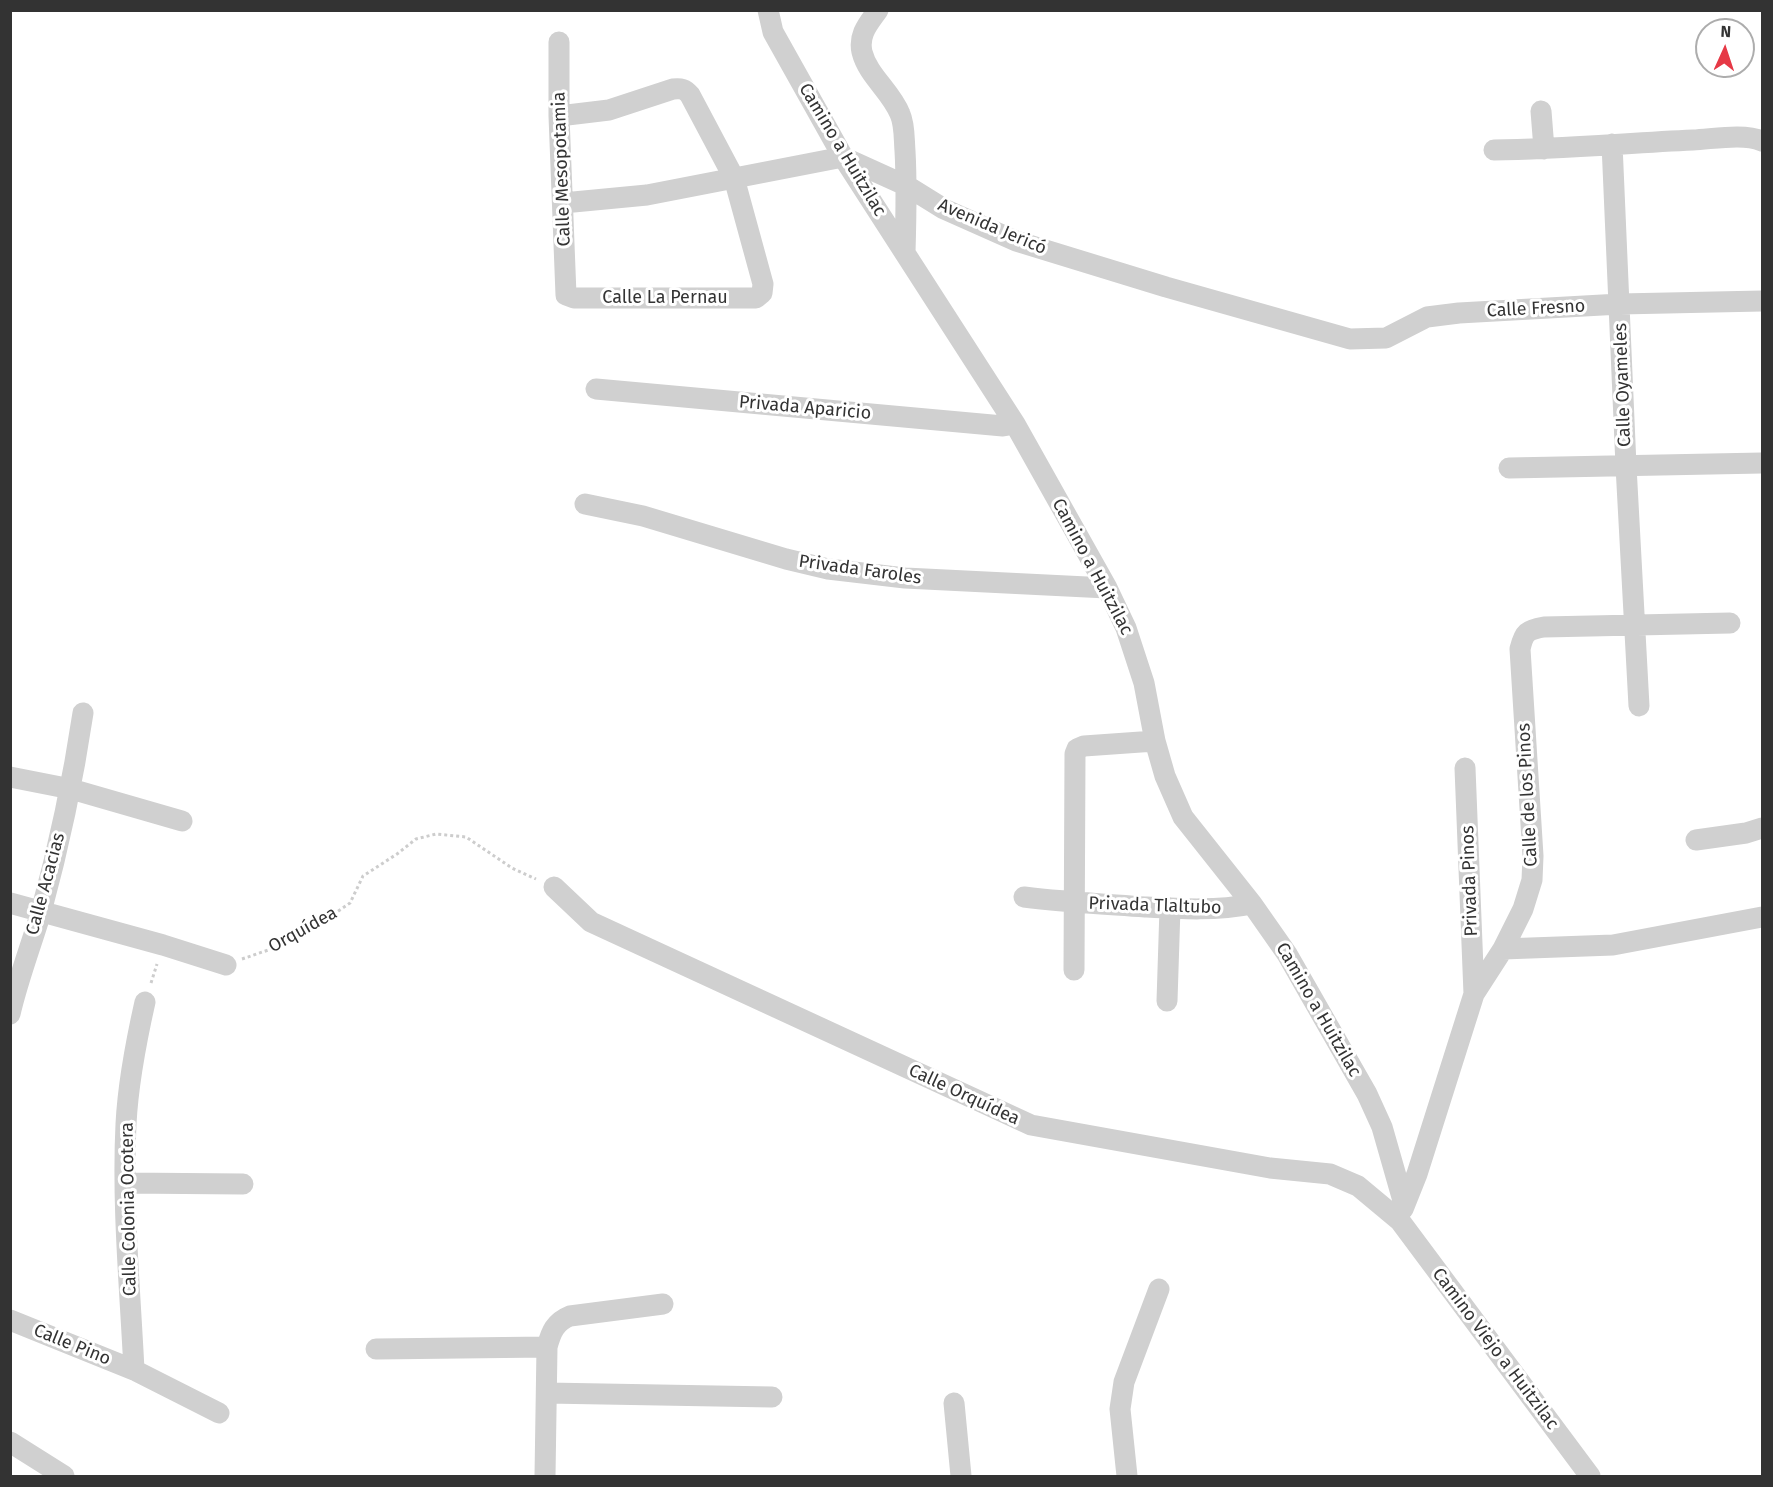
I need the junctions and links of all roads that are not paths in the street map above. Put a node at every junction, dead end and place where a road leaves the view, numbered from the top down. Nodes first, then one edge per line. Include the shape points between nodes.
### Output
1 (768, 10) edge
2 (878, 10) edge
3 (559, 42) dead end
4 (1541, 111) dead end
5 (559, 116) junction
6 (1762, 141) edge
7 (1612, 144) junction
8 (1544, 149) junction
9 (1494, 150) dead end
10 (843, 157) junction
11 (734, 178) junction
12 (907, 186) junction
13 (563, 203) junction
14 (905, 253) junction
15 (566, 295) joint
16 (1762, 301) edge
17 (1620, 304) junction
18 (1386, 338) joint
19 (596, 389) dead end
20 (1015, 424) junction
21 (1762, 463) edge
22 (1626, 466) junction
23 (1509, 468) dead end
24 (585, 504) dead end
25 (1107, 588) junction
26 (1730, 623) dead end
27 (1634, 626) junction
28 (1639, 706) dead end
29 (83, 713) dead end
30 (1155, 741) junction
31 (1465, 768) dead end
32 (10, 777) edge
33 (71, 789) junction
34 (182, 821) dead end
35 (1762, 828) edge
36 (1696, 840) dead end
37 (554, 887) road end
38 (1024, 897) dead end
39 (10, 903) edge
40 (1075, 903) junction
41 (1252, 904) junction
42 (1170, 908) junction
43 (41, 912) junction
44 (1762, 917) edge
45 (1503, 949) junction
46 (226, 965) road end
47 (1074, 970) dead end
48 (1474, 994) junction
49 (1167, 1001) dead end
50 (145, 1002) road end
51 (10, 1014) edge
52 (125, 1183) junction
53 (243, 1184) dead end
54 (1402, 1212) junction
55 (1159, 1289) dead end
56 (663, 1304) dead end
57 (10, 1320) edge
58 (549, 1338) junction
59 (376, 1349) dead end
60 (134, 1370) junction
61 (547, 1393) junction
62 (772, 1397) dead end
63 (954, 1403) dead end
64 (219, 1413) dead end
65 (10, 1442) edge
66 (64, 1476) edge
67 (545, 1476) edge
68 (961, 1476) edge
69 (1127, 1476) edge
70 (1590, 1476) edge

1 - 10 street, Camino a Huitzilac via 773,32
2 - 12 street via 864,28 862,52 891,97 902,125
3 - 5 street, Calle Mesopotamia
4 - 8 street
5 - 11 street via 609,110 680,88 690,94
5 - 13 street, Calle Mesopotamia
6 - 7 street via 1741,138
7 - 8 street
7 - 17 street, Calle Oyameles
8 - 9 street
10 - 11 street
10 - 12 street, Avenida Jericó
10 - 14 street, Camino a Huitzilac
11 - 13 street via 647,195
11 - 15 street, Calle La Pernau via 763,284 762,293 756,298
12 - 14 street
12 - 18 street, Avenida Jericó via 944,210 1016,241 1332,335
13 - 15 street, Calle Mesopotamia
14 - 20 street, Camino a Huitzilac
16 - 17 street, Calle Fresno
17 - 18 street, Calle Fresno via 1427,317
17 - 22 street, Calle Oyameles
19 - 20 street, Privada Aparicio
20 - 25 street, Camino a Huitzilac
21 - 22 street
22 - 23 street
22 - 27 street, Calle Oyameles
24 - 25 street, Privada Faroles via 643,516 828,569 905,578
25 - 30 street, Camino a Huitzilac via 1126,628 1144,683
26 - 27 street
27 - 28 street, Calle Oyameles
27 - 45 street, Calle de los Pinos via 1544,627 1530,630 1523,637 1520,649 1533,869 1523,909
29 - 33 street, Calle Acacias
30 - 40 street, Privada Tlaltubo via 1077,749
30 - 41 street, Camino a Huitzilac via 1183,816
31 - 48 street, Privada Pinos
32 - 33 street
33 - 34 street
33 - 43 street, Calle Acacias
35 - 36 street
37 - 54 street, Calle Orquídea via 591,922 1031,1125 1270,1168 1329,1174
38 - 40 street
39 - 43 street
40 - 42 street, Privada Tlaltubo
40 - 47 street
41 - 42 street, Privada Tlaltubo via 1224,909
41 - 54 street, Camino a Huitzilac via 1287,954 1367,1094 1382,1127
42 - 49 street
43 - 46 street
43 - 51 street, Calle Acacias
44 - 45 street via 1613,945
45 - 48 street, Calle de los Pinos
48 - 54 street, Calle de los Pinos
50 - 52 street, Calle Colonia Ocotera via 126,1122
52 - 53 street
52 - 60 street, Calle Colonia Ocotera
54 - 70 street, Camino Viejo a Huitzilac
55 - 69 street via 1124,1382 1120,1409
56 - 58 street via 570,1316 562,1319
57 - 60 street, Calle Pino
58 - 59 street
58 - 61 street
60 - 64 street, Calle Pino
61 - 62 street
61 - 67 street
63 - 68 street
65 - 66 street

